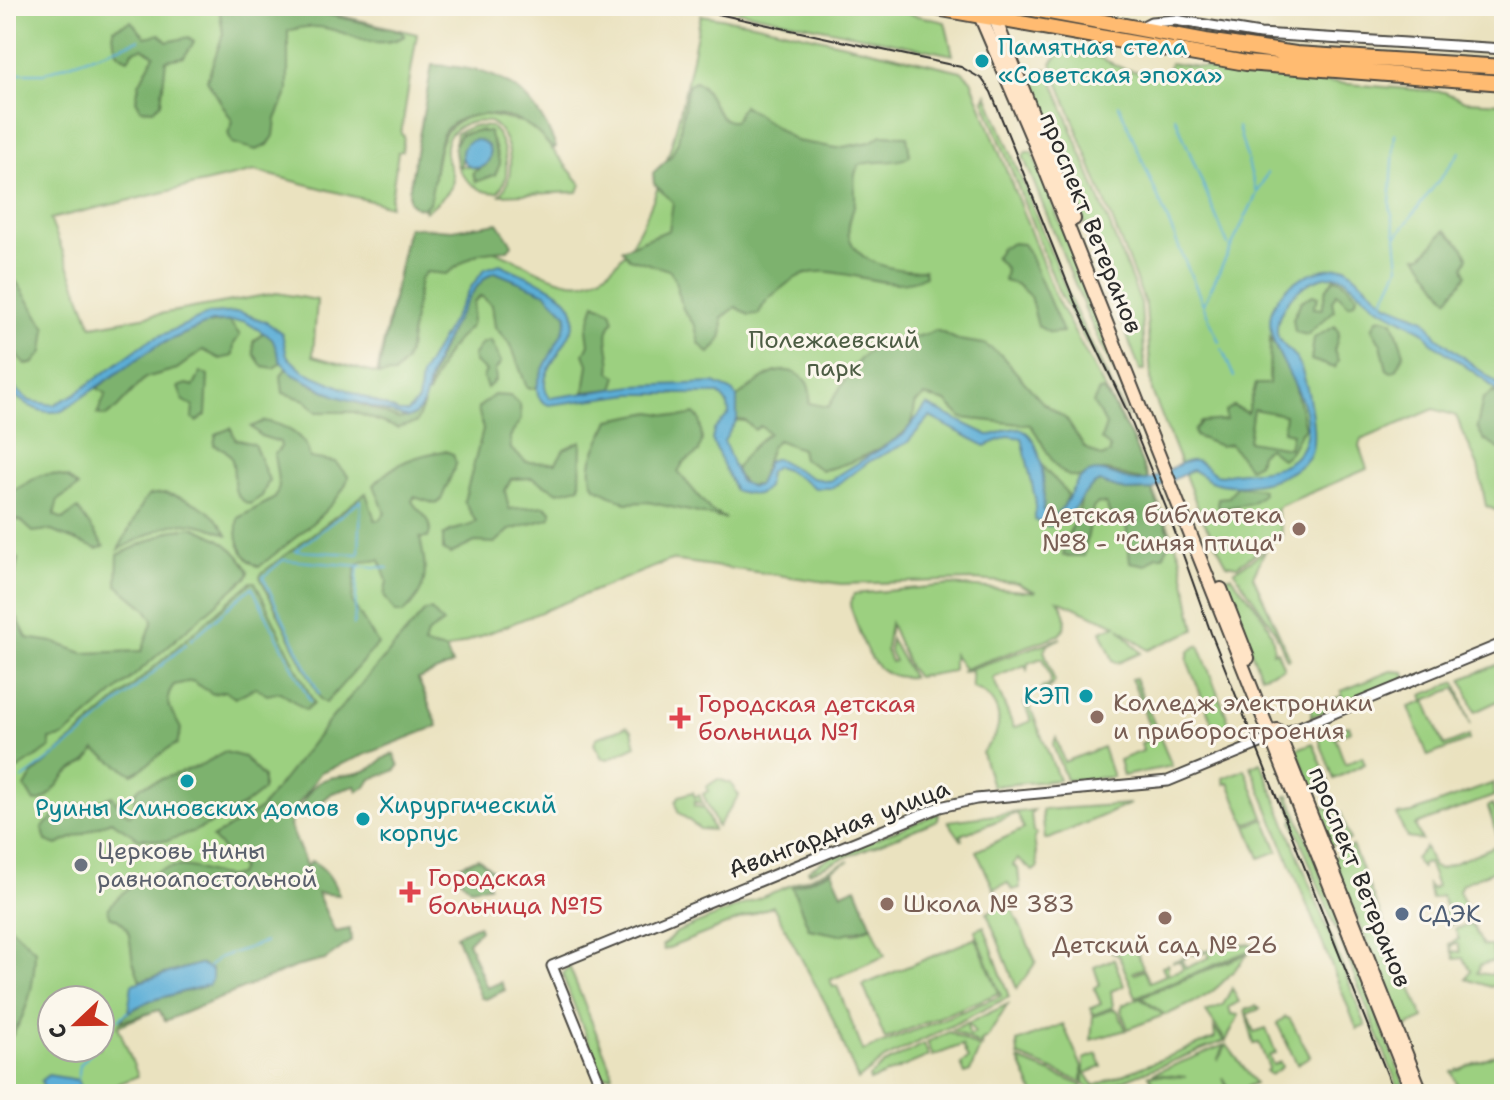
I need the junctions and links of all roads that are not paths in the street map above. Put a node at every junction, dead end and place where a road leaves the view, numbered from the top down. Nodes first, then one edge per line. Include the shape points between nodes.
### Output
1 (925, 6) edge
2 (1017, 6) edge
3 (983, 10) edge
4 (997, 21) junction
5 (1137, 29) junction
6 (1504, 49) edge
7 (1504, 67) edge
8 (1504, 83) edge
9 (1165, 457) junction
10 (1504, 643) edge
11 (1276, 737) junction
12 (604, 1094) edge
13 (1413, 1094) edge
14 (1422, 1094) edge

1 - 3 main road
2 - 5 main road
3 - 4 main road
3 - 9 main road, проспект Ветеранов
4 - 8 main road via 1270,66
4 - 9 main road, проспект Ветеранов
5 - 6 street via 1175,20 1260,34
5 - 7 main road via 1296,54
9 - 11 main road, проспект Ветеранов
10 - 11 street, Авангардная улица
11 - 12 street, Авангардная улица via 1151,785 976,799 940,807 552,966
11 - 13 main road, проспект Ветеранов
11 - 14 main road, проспект Ветеранов

